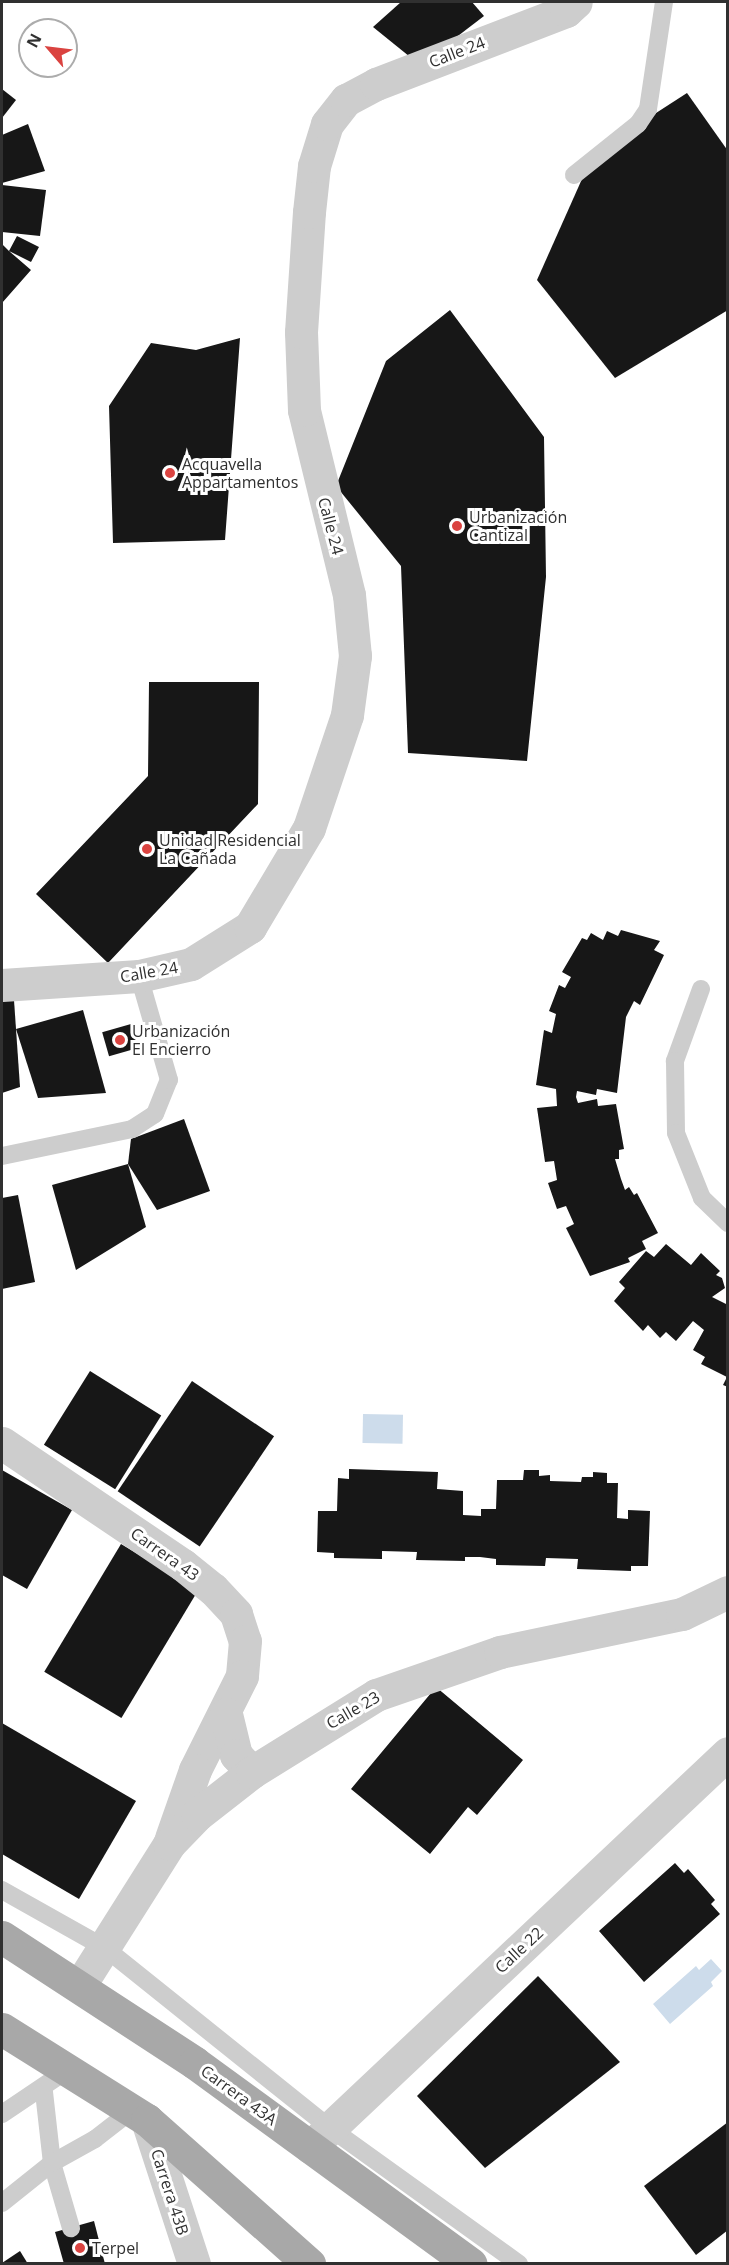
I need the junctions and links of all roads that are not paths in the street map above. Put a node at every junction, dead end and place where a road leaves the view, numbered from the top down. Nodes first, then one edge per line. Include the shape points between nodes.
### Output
1 (576, 2) edge
2 (664, 2) edge
3 (574, 176) dead end
4 (140, 976) junction
5 (2, 985) edge
6 (701, 989) dead end
7 (2, 1155) edge
8 (728, 1223) edge
9 (2, 1443) edge
10 (728, 1592) edge
11 (226, 1714) junction
12 (728, 1753) edge
13 (252, 1772) junction
14 (169, 1844) junction
15 (2, 1890) edge
16 (2, 1937) edge
17 (105, 1948) junction
18 (80, 1984) junction
19 (2, 2029) edge
20 (69, 2069) junction
21 (44, 2092) dead end
22 (2, 2114) edge
23 (139, 2115) junction
24 (320, 2137) junction
25 (52, 2163) junction
26 (2, 2203) edge
27 (71, 2228) dead end
28 (305, 2262) edge
29 (194, 2264) edge
30 (471, 2264) edge
31 (519, 2264) edge

1 - 4 street, Calle 24 via 566,11 376,84 346,100 327,124 313,177 301,332 304,410 349,595 355,656 347,715 309,828 250,927 191,964
2 - 3 lane via 648,109 638,124
4 - 5 street, Calle 24
4 - 7 lane via 169,1080 155,1114 132,1129
6 - 8 lane via 675,1061 676,1133 702,1198
9 - 11 street, Carrera 43 via 183,1565 236,1614 245,1641 242,1676
10 - 13 street, Calle 23 via 682,1614 500,1652 376,1695
11 - 13 street via 236,1755
11 - 14 street, Carrera 43 via 195,1770
12 - 24 street, Calle 22
13 - 14 street, Calle 23 via 204,1808
14 - 17 street, Calle 23
15 - 17 lane
16 - 18 main road, Carrera 43A
17 - 18 street, Calle 23
17 - 24 lane
18 - 24 main road, Carrera 43A
19 - 20 main road
20 - 22 lane
20 - 23 main road
21 - 25 lane
23 - 25 lane
23 - 28 main road
23 - 29 street, Carrera 43B
24 - 30 main road, Carrera 43A
24 - 31 lane
25 - 26 lane
25 - 27 lane

